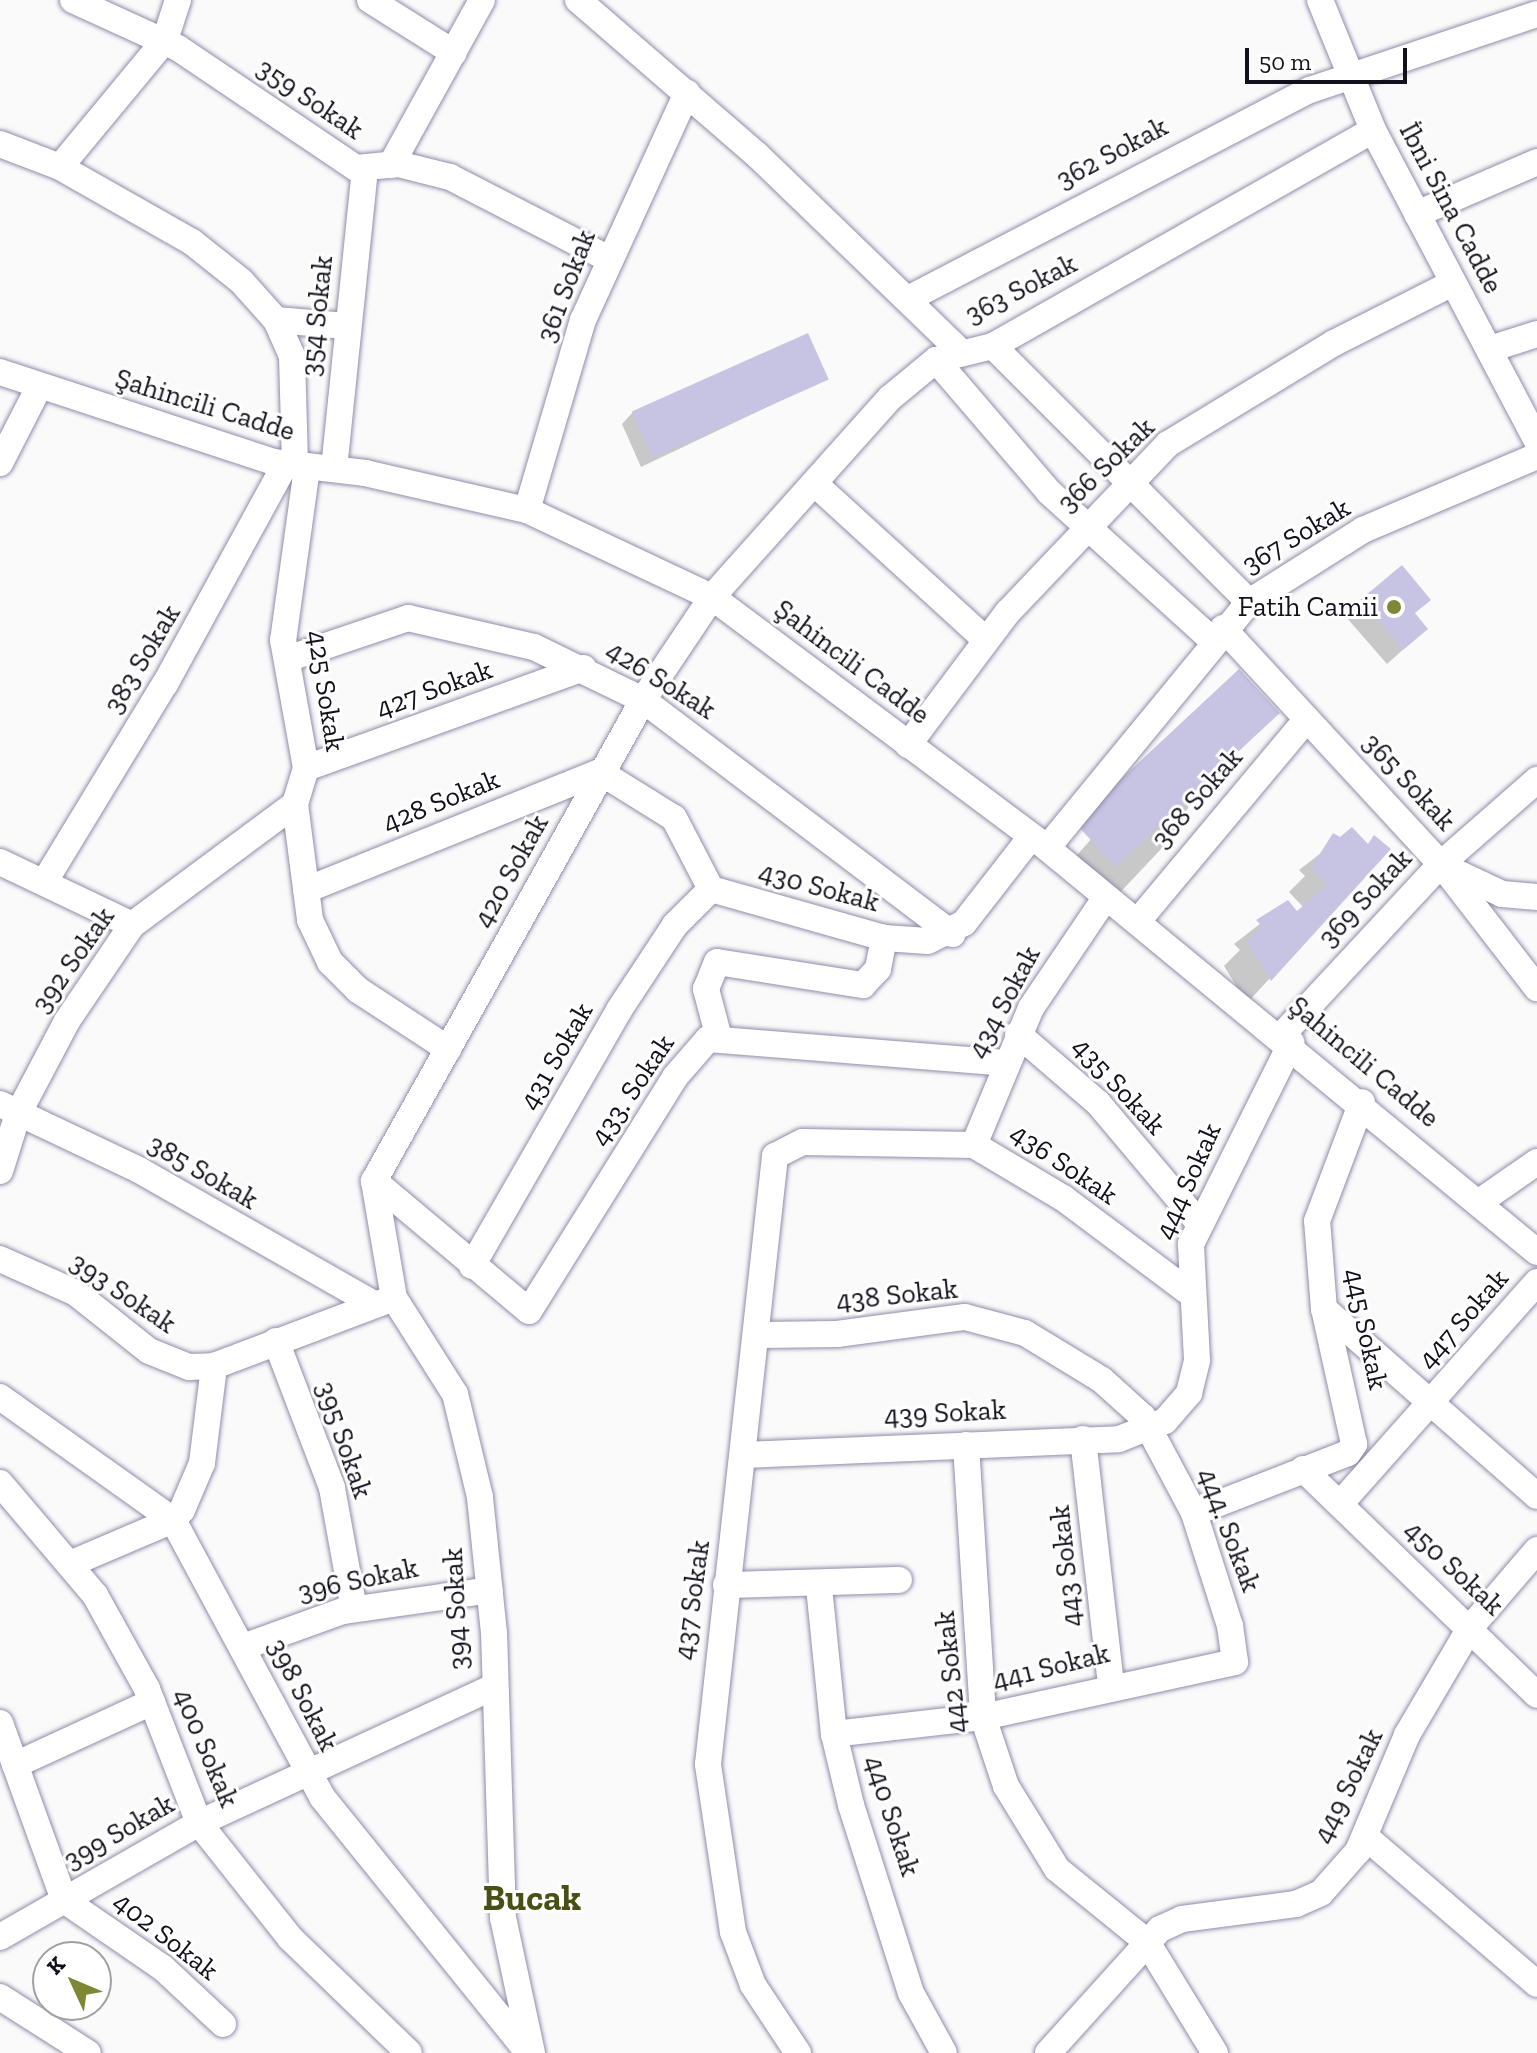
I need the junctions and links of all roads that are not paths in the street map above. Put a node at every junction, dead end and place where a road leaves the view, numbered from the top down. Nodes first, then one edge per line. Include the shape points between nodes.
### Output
1 (73, 0) edge
2 (178, 0) edge
3 (370, 0) edge
4 (482, 0) edge
5 (578, 0) edge
6 (1320, 0) edge
7 (1537, 14) edge
8 (165, 40) junction
9 (454, 53) junction
10 (1350, 76) junction
11 (687, 93) junction
12 (1373, 130) junction
13 (0, 144) edge
14 (1537, 162) edge
15 (60, 167) junction
16 (378, 168) junction
17 (1417, 214) junction
18 (607, 258) junction
19 (1453, 283) junction
20 (908, 299) junction
21 (276, 320) junction
22 (347, 326) junction
23 (1537, 334) edge
24 (993, 346) junction
25 (1490, 349) junction
26 (962, 353) junction
27 (936, 360) junction
28 (0, 372) edge
29 (39, 387) junction
30 (1537, 441) edge
31 (1537, 456) edge
32 (0, 463) edge
33 (299, 466) junction
34 (814, 483) junction
35 (1125, 484) junction
36 (527, 510) junction
37 (1087, 526) junction
38 (712, 597) junction
39 (1249, 602) junction
40 (1217, 634) junction
41 (986, 640) junction
42 (287, 659) junction
43 (584, 668) junction
44 (643, 700) junction
45 (1307, 719) junction
46 (908, 745) junction
47 (306, 768) junction
48 (600, 772) junction
49 (1537, 780) edge
50 (295, 804) junction
51 (1039, 842) junction
52 (0, 862) edge
53 (1441, 864) junction
54 (45, 881) junction
55 (711, 889) junction
56 (306, 890) junction
57 (1106, 897) junction
58 (1537, 897) edge
59 (1138, 921) junction
60 (132, 925) junction
61 (952, 934) junction
62 (884, 938) junction
63 (1537, 988) edge
64 (1018, 1034) junction
65 (719, 1038) junction
66 (1287, 1039) junction
67 (448, 1049) junction
68 (1005, 1063) junction
69 (1362, 1102) junction
70 (9, 1109) edge
71 (974, 1145) junction
72 (788, 1146) joint
73 (1537, 1162) edge
74 (0, 1171) edge
75 (374, 1181) junction
76 (1481, 1201) junction
77 (1199, 1223) junction
78 (1537, 1252) edge
79 (0, 1259) edge
80 (472, 1266) junction
81 (1537, 1282) edge
82 (1190, 1293) junction
83 (382, 1300) junction
84 (1324, 1309) junction
85 (761, 1335) junction
86 (276, 1341) junction
87 (214, 1366) junction
88 (0, 1397) edge
89 (1431, 1406) junction
90 (1146, 1428) junction
91 (1083, 1439) junction
92 (966, 1445) junction
93 (744, 1455) junction
94 (1303, 1469) junction
95 (0, 1483) edge
96 (1537, 1496) edge
97 (1194, 1513) junction
98 (1350, 1513) junction
99 (173, 1520) junction
100 (1537, 1550) edge
101 (70, 1564) junction
102 (899, 1580) dead end
103 (726, 1585) junction
104 (819, 1587) junction
105 (490, 1590) junction
106 (354, 1609) junction
107 (1470, 1628) junction
108 (243, 1647) junction
109 (1235, 1662) joint
110 (1111, 1685) junction
111 (491, 1688) junction
112 (1537, 1695) edge
113 (152, 1702) junction
114 (983, 1717) junction
115 (0, 1723) edge
116 (834, 1734) junction
117 (15, 1765) junction
118 (305, 1770) junction
119 (199, 1823) junction
120 (1366, 1837) junction
121 (64, 1900) junction
122 (0, 1937) edge
123 (1147, 1942) junction
124 (1537, 1984) edge
125 (0, 1997) edge
126 (223, 2024) dead end
127 (88, 2053) edge
128 (409, 2053) edge
129 (530, 2053) edge
130 (798, 2053) edge
131 (944, 2053) edge
132 (1048, 2053) edge
133 (1215, 2053) edge

1 - 8 street, 359 Sokak
2 - 8 street
3 - 9 street
4 - 9 street, 354 Sokak
5 - 11 street
6 - 10 street, İbni Sina Cadde
7 - 10 street, 362 Sokak
8 - 15 street
8 - 16 street, 359 Sokak
9 - 16 street, 354 Sokak
10 - 12 street, İbni Sina Cadde
10 - 20 street, 362 Sokak via 1214,137
11 - 18 street, 361 Sokak
11 - 20 street
12 - 17 street, İbni Sina Cadde
12 - 24 street, 363 Sokak
13 - 15 street
14 - 17 street
15 - 21 street via 192,242
16 - 18 street, 359 Sokak via 481,190
16 - 22 street, 354 Sokak
17 - 19 street, İbni Sina Cadde
18 - 36 street, 361 Sokak
19 - 25 street, İbni Sina Cadde
19 - 35 street, 366 Sokak via 1334,343 1168,444
20 - 26 street
21 - 22 street
21 - 33 street via 292,356
22 - 33 street, 354 Sokak
23 - 25 street
24 - 26 street, 363 Sokak
24 - 35 street
25 - 30 street, İbni Sina Cadde
26 - 27 street, 363 Sokak
27 - 34 street, 363 Sokak via 890,398
27 - 37 street, 365 Sokak
28 - 29 street, Şahincili Cadde
29 - 32 street
29 - 33 street, Şahincili Cadde
31 - 39 street, 367 Sokak via 1363,530
33 - 36 street, Şahincili Cadde
33 - 42 street, 425 Sokak via 288,571
33 - 54 street, 383 Sokak
34 - 38 street, 363 Sokak
34 - 41 street
35 - 37 street, 366 Sokak
35 - 39 street
36 - 38 street, Şahincili Cadde
37 - 40 street, 365 Sokak
37 - 41 street, 366 Sokak
38 - 44 street, 420 Sokak
38 - 46 street, Şahincili Cadde
39 - 40 street, 367 Sokak
40 - 45 street, 365 Sokak
40 - 51 street, 367 Sokak
41 - 46 street, 366 Sokak
42 - 43 street, 426 Sokak via 408,618 534,647
42 - 47 street, 425 Sokak
43 - 44 street, 426 Sokak
43 - 47 street, 427 Sokak
44 - 48 street, 420 Sokak
44 - 61 street, 426 Sokak
45 - 53 street, 365 Sokak
45 - 59 street, 368 Sokak
46 - 51 street, Şahincili Cadde
47 - 50 street, 425 Sokak
48 - 55 street via 674,818
48 - 56 street, 428 Sokak
48 - 67 street, 420 Sokak
49 - 53 street, 369 Sokak
50 - 56 street, 425 Sokak
50 - 60 street, 392 Sokak
51 - 57 street, Şahincili Cadde
51 - 61 street
52 - 54 street
53 - 58 street via 1489,890
53 - 63 street, 365 Sokak
53 - 66 street, 369 Sokak
54 - 60 street
55 - 62 street, 430 Sokak
55 - 80 street, 431 Sokak via 675,925 619,1010
56 - 67 street, 425 Sokak via 330,962 371,1001
57 - 59 street, Şahincili Cadde
57 - 64 street, 434 Sokak
59 - 66 street, Şahincili Cadde
60 - 70 street, 392 Sokak
61 - 62 street, 430 Sokak via 928,941
62 - 65 street via 878,969 863,985 717,962 706,989
64 - 68 street, 434 Sokak
64 - 77 street, 435 Sokak via 1116,1122
65 - 68 street, 433. Sokak
65 - 80 street, 433. Sokak via 699,1047 675,1077 529,1311
66 - 69 street, Şahincili Cadde
66 - 77 street, 444 Sokak
67 - 75 street, 420 Sokak
68 - 71 street, 434 Sokak
69 - 76 street, Şahincili Cadde
69 - 84 street, 445 Sokak via 1320,1197
70 - 74 street, 392 Sokak
70 - 83 street, 385 Sokak via 139,1170
71 - 72 street, 436 Sokak via 884,1138
71 - 82 street, 436 Sokak via 1051,1191
72 - 85 street, 437 Sokak via 771,1169
73 - 76 street
75 - 80 street
75 - 83 street, 394 Sokak
76 - 78 street, Şahincili Cadde
77 - 82 street, 444 Sokak via 1187,1258
79 - 87 street, 393 Sokak via 76,1293 165,1359
81 - 89 street, 447 Sokak
82 - 90 street, 444 Sokak via 1197,1351 1189,1393 1165,1421
83 - 86 street
83 - 105 street, 394 Sokak via 439,1360 466,1426
84 - 89 street
84 - 94 street, 445 Sokak via 1356,1433 1348,1453
85 - 90 street, 438 Sokak via 837,1334 965,1317 1002,1324 1102,1380
85 - 93 street, 437 Sokak
86 - 87 street
86 - 106 street, 395 Sokak via 332,1488
87 - 99 street via 202,1463
88 - 99 street, 398 Sokak
89 - 96 street
89 - 98 street, 447 Sokak
90 - 91 street, 439 Sokak via 1119,1439
90 - 97 street, 444. Sokak
91 - 92 street, 439 Sokak
91 - 110 street, 443 Sokak
92 - 93 street, 439 Sokak
92 - 114 street, 442 Sokak
93 - 103 street, 437 Sokak
94 - 97 street
94 - 98 street, 450 Sokak
95 - 101 street, 400 Sokak
97 - 109 street, 444. Sokak
98 - 107 street, 450 Sokak
99 - 101 street
99 - 108 street, 398 Sokak
100 - 107 street, 449 Sokak
101 - 113 street, 400 Sokak
102 - 104 street
103 - 104 street
103 - 130 street, 437 Sokak via 708,1764 723,1879 749,1975
104 - 116 street, 440 Sokak
105 - 106 street, 396 Sokak
105 - 111 street, 394 Sokak
106 - 108 street, 396 Sokak
107 - 112 street, 450 Sokak
107 - 120 street, 449 Sokak via 1407,1735
108 - 118 street, 398 Sokak
109 - 110 street, 441 Sokak
110 - 114 street, 441 Sokak
111 - 118 street, 399 Sokak
111 - 129 street, 394 Sokak via 503,1918
113 - 117 street
113 - 119 street, 400 Sokak
114 - 116 street, 441 Sokak
114 - 123 street, 442 Sokak via 1006,1786 1038,1847
115 - 117 street
116 - 131 street, 440 Sokak via 911,1993
117 - 121 street
118 - 119 street, 399 Sokak
118 - 129 street, 398 Sokak
119 - 121 street, 399 Sokak
119 - 128 street, 400 Sokak via 290,1938
120 - 123 street, 449 Sokak via 1321,1893 1254,1912 1182,1919
120 - 124 street
121 - 122 street, 399 Sokak
121 - 126 street, 402 Sokak via 163,1968
123 - 132 street, 449 Sokak
123 - 133 street, 442 Sokak
125 - 127 street

